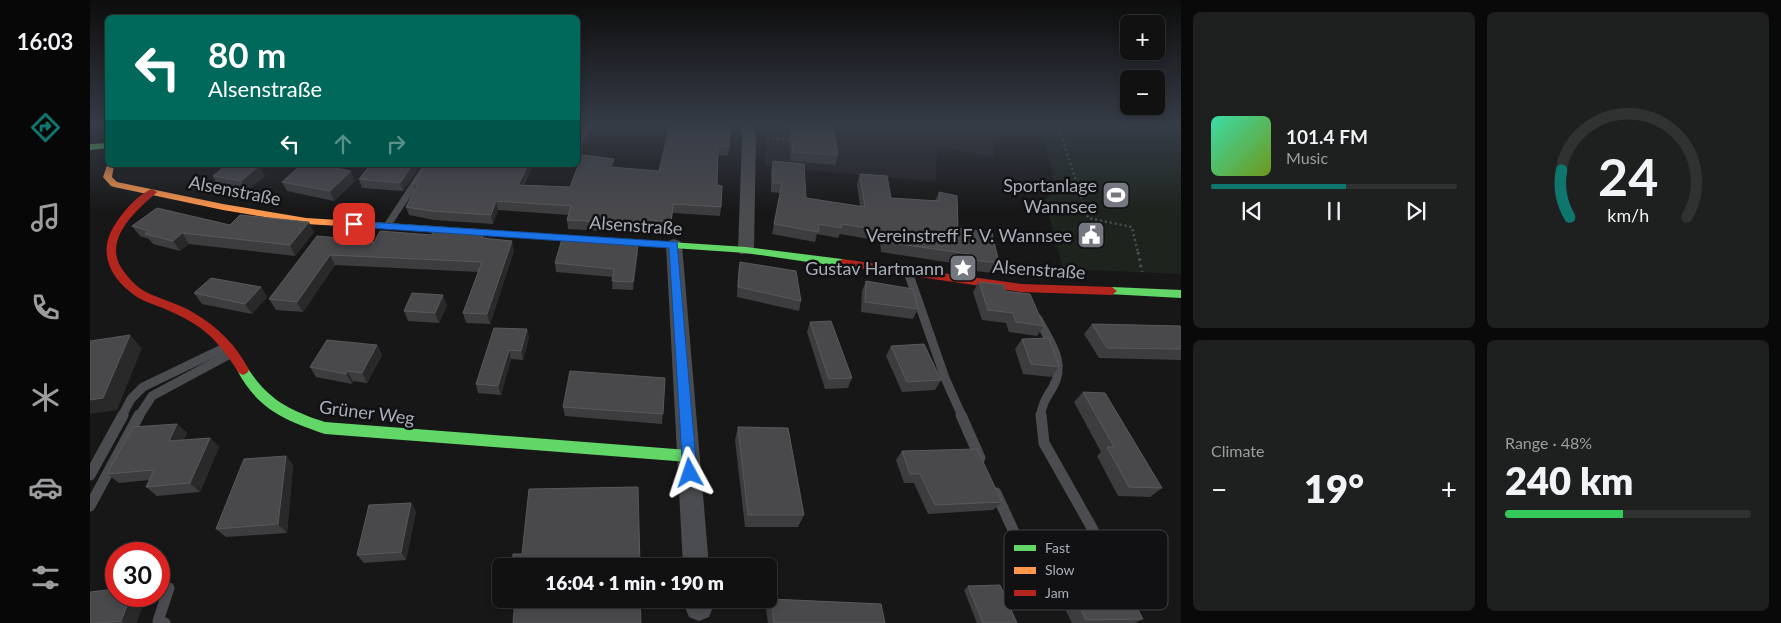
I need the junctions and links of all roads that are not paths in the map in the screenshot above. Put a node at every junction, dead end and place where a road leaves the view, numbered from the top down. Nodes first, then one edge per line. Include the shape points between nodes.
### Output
1 (748, 154) edge
2 (109, 167) edge
3 (426, 167) edge
4 (152, 192) junction
5 (387, 226) junction
6 (674, 245) junction
7 (746, 250) junction
8 (908, 272) junction
9 (1021, 288) junction
10 (1181, 294) edge
11 (229, 350) junction
12 (688, 456) junction
13 (983, 465) edge
14 (90, 475) edge
15 (992, 482) edge
16 (90, 506) edge
17 (1013, 530) edge
18 (1093, 530) edge
19 (695, 558) edge
20 (163, 607) edge
21 (165, 623) edge

1 - 7 street
2 - 4 street, Alsenstraße via 107,174 111,182
3 - 5 lane
4 - 5 street, Alsenstraße via 306,221
4 - 11 street, Grüner Weg via 113,226 103,246 103,258 118,281 151,300 197,319
5 - 6 street, Alsenstraße
6 - 7 street, Alsenstraße
6 - 12 street
7 - 8 street, Alsenstraße
8 - 9 street, Alsenstraße
8 - 13 lane via 945,378
9 - 10 street, Alsenstraße
9 - 18 lane via 1056,352 1059,369 1059,376 1041,413 1044,443
11 - 12 street, Grüner Weg via 258,395 286,415 325,428
11 - 14 lane via 143,387 131,399
11 - 16 lane via 152,396
12 - 19 street
15 - 17 lane
20 - 21 lane via 158,621

